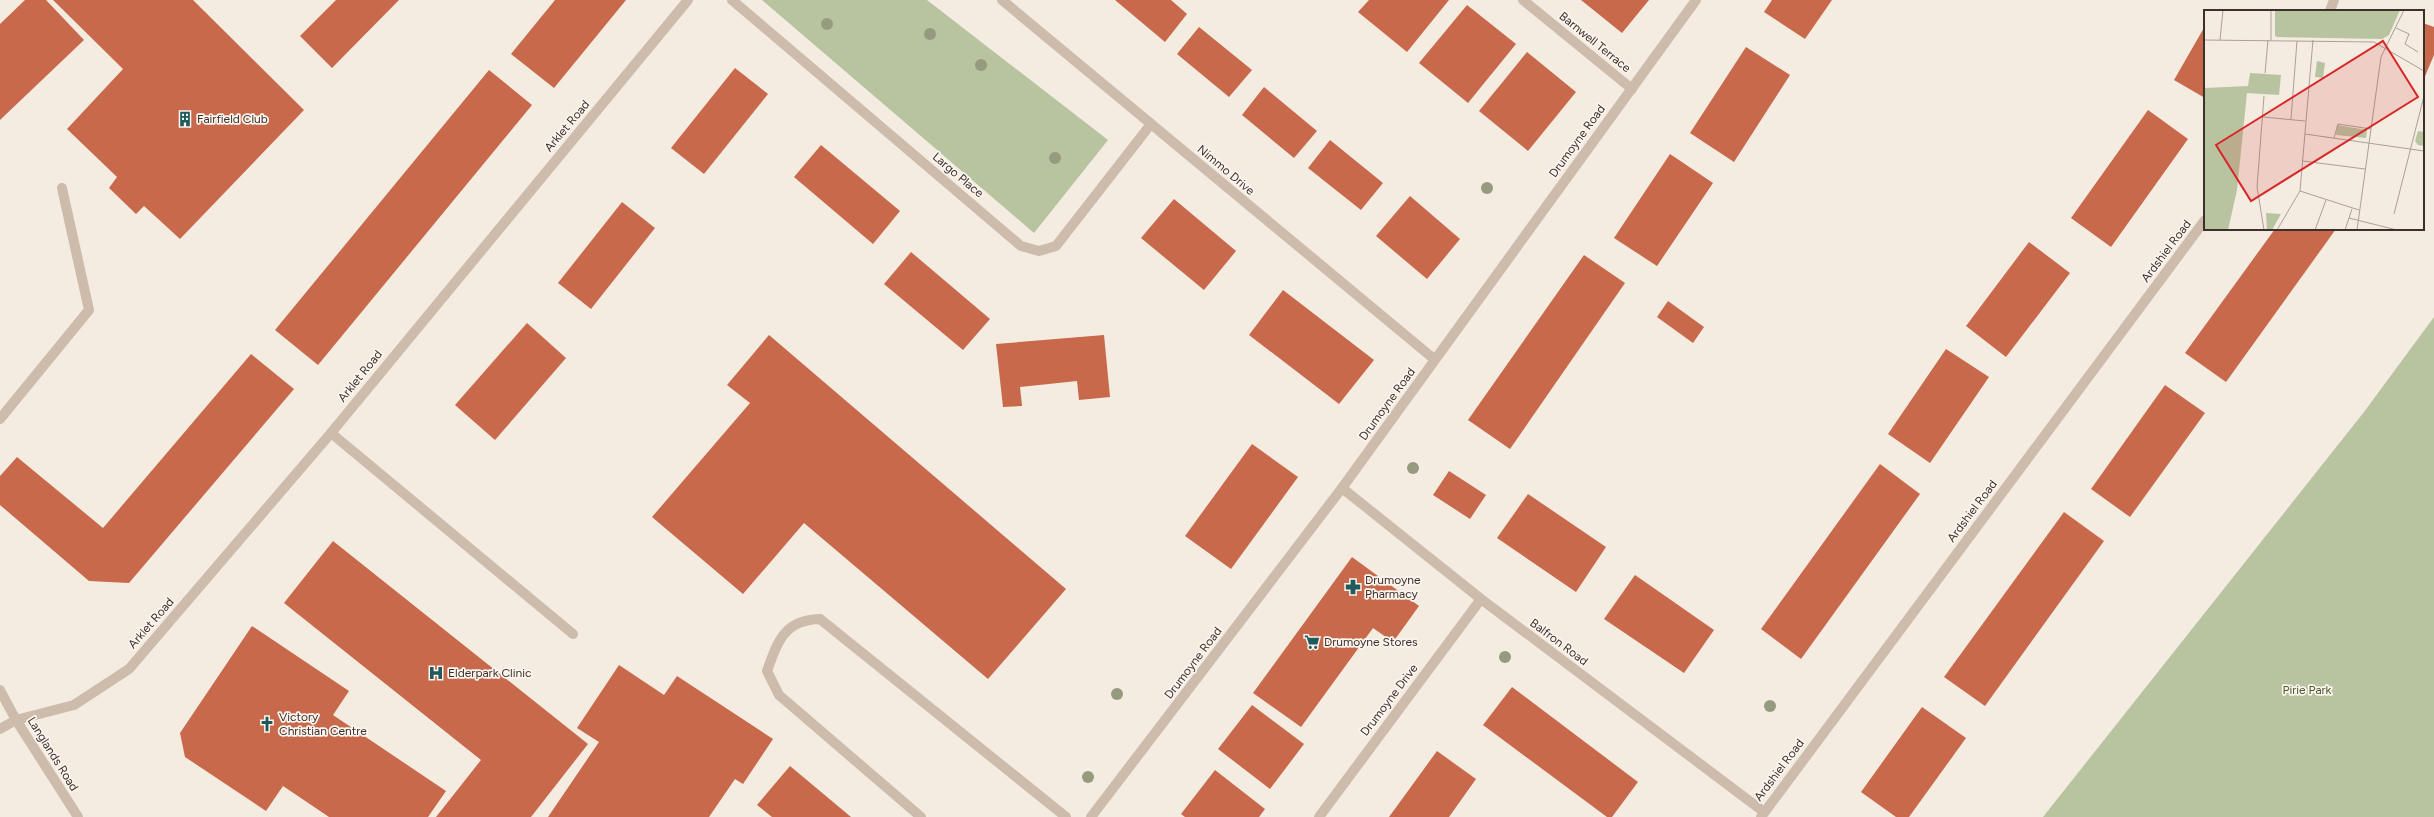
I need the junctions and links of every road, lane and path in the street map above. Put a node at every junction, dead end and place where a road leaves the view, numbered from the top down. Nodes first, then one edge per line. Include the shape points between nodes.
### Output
1 (688, 0) edge
2 (732, 0) edge
3 (1002, 0) edge
4 (1523, 0) edge
5 (1696, 0) edge
6 (2334, 0) edge
7 (2330, 10) edge
8 (1632, 89) junction
9 (1151, 124) junction
10 (62, 188) dead end
11 (2204, 221) edge
12 (1434, 359) junction
13 (0, 419) edge
14 (331, 433) junction
15 (1342, 488) junction
16 (1481, 599) junction
17 (573, 634) dead end
18 (0, 690) edge
19 (16, 720) junction
20 (0, 729) edge
21 (1762, 815) edge
22 (78, 817) edge
23 (921, 817) edge
24 (1066, 817) edge
25 (1091, 817) edge
26 (1319, 817) edge

1 - 14 street, Arklet Road
2 - 9 street, Largo Place via 1021,246 1039,251 1056,246
3 - 9 street, Nimmo Drive
4 - 8 street, Barnwell Terrace
5 - 8 street, Drumoyne Road
6 - 7 street
8 - 12 street, Drumoyne Road
9 - 12 street, Nimmo Drive
10 - 13 street via 89,310
11 - 21 street, Ardshiel Road
12 - 15 street, Drumoyne Road
14 - 17 street
14 - 19 street, Arklet Road via 129,669 74,706
15 - 16 street, Balfron Road
15 - 25 street, Drumoyne Road
16 - 21 street, Balfron Road
16 - 26 street, Drumoyne Drive
18 - 19 street
19 - 20 street, Langlands Road
19 - 22 street, Langlands Road
23 - 24 street via 780,695 767,671 774,650 789,627 804,619 820,619

